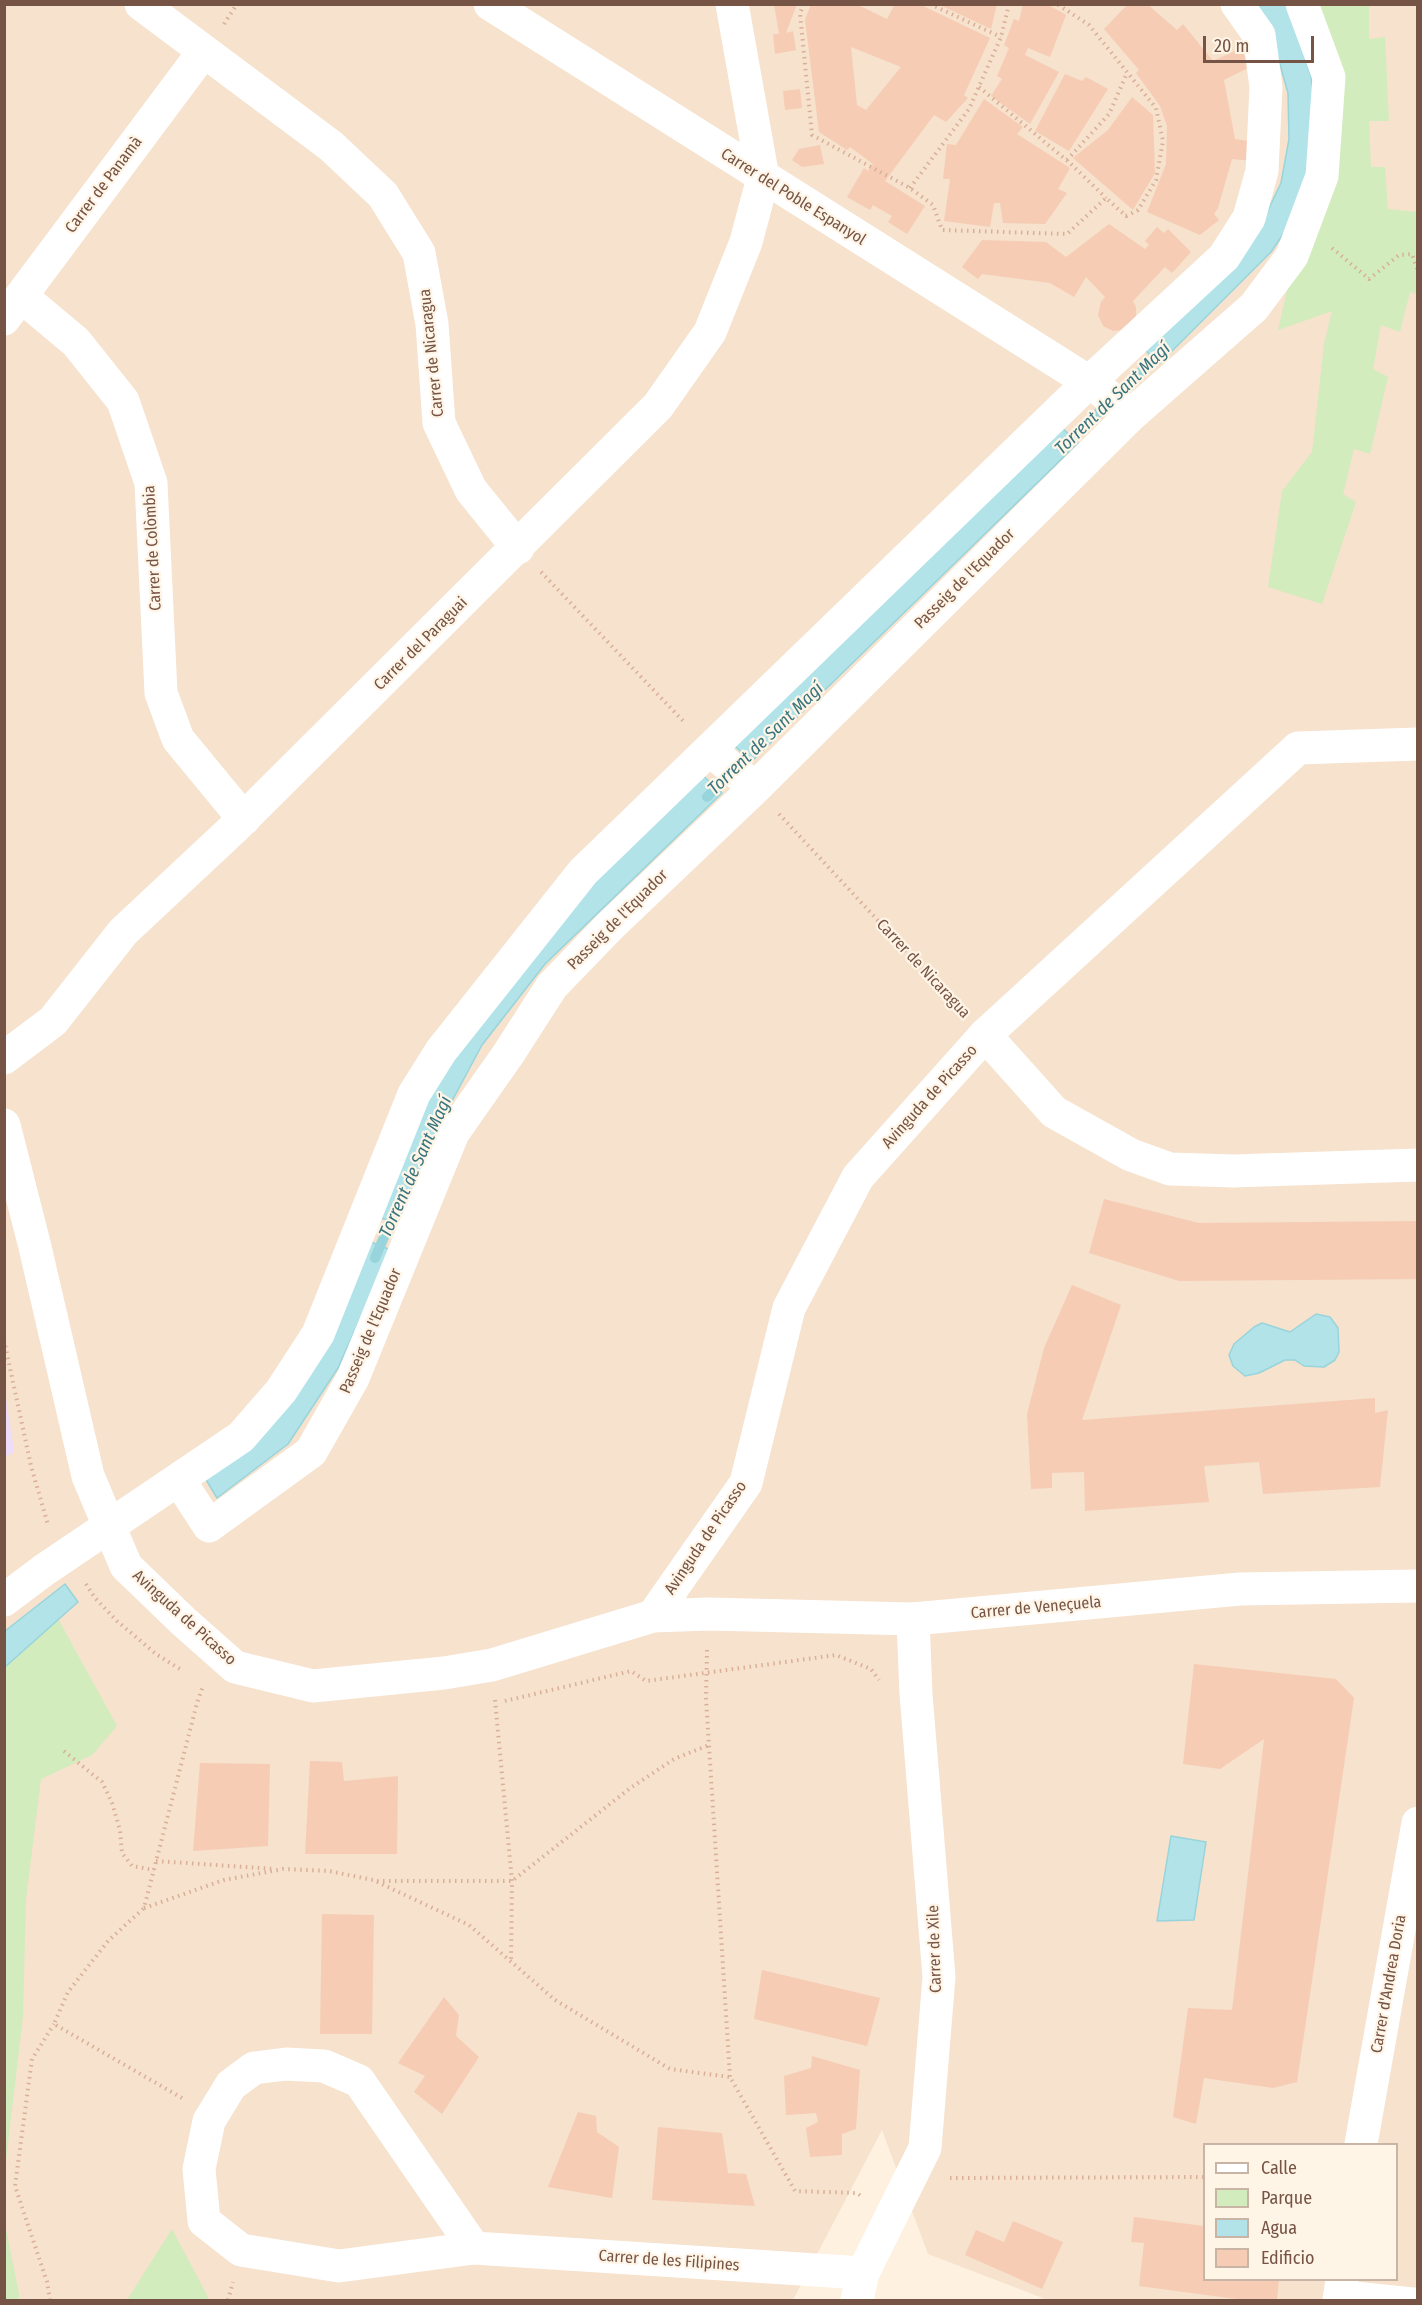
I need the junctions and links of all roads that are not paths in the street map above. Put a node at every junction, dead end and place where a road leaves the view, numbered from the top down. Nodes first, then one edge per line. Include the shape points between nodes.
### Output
1 (141, 4) edge
2 (490, 4) edge
3 (732, 4) edge
4 (1237, 4) edge
5 (1302, 4) edge
6 (204, 51) junction
7 (763, 178) junction
8 (13, 307) edge
9 (1093, 385) junction
10 (1128, 413) junction
11 (518, 548) junction
12 (1418, 744) edge
13 (732, 769) junction
14 (244, 819) junction
15 (985, 1035) junction
16 (4, 1058) edge
17 (4, 1125) edge
18 (1418, 1165) edge
19 (179, 1480) junction
20 (1418, 1586) edge
21 (4, 1600) edge
22 (653, 1616) junction
23 (913, 1619) junction
24 (1418, 1823) edge
25 (1361, 2143) edge
26 (474, 2248) junction
27 (860, 2287) edge
28 (1340, 2290) edge
29 (1418, 2300) edge

1 - 6 street
2 - 7 street, Carrer del Poble Espanyol
3 - 7 street
4 - 9 street, Passeig de l'Equador via 1259,35 1266,87 1262,171 1249,218 1224,257
5 - 10 street, Passeig de l'Equador via 1329,77 1322,176 1292,256 1254,307
6 - 8 street, Carrer de Panamà
6 - 11 street, Carrer de Nicaragua via 331,146 383,195 419,253 432,324 439,423 471,490
7 - 9 street, Carrer del Poble Espanyol
7 - 11 street, Carrer del Paraguai via 746,243 710,332 658,406
8 - 14 street, Carrer de Colòmbia via 76,342 123,401 151,483 161,693 178,739
9 - 10 street, Carrer del Poble Espanyol
9 - 13 street, Passeig de l'Equador
10 - 13 street, Passeig de l'Equador
11 - 14 street, Carrer del Paraguai
12 - 15 street, Avinguda de Picasso via 1298,748
13 - 19 street, Passeig de l'Equador via 583,872 441,1051 414,1094 318,1334 281,1391 241,1437
13 - 19 street, Passeig de l'Equador via 610,926 552,986 453,1133 353,1378 311,1452 209,1526
14 - 16 street, Carrer del Paraguai via 123,932 53,1022
15 - 18 street via 1054,1112 1131,1155 1170,1169 1233,1171
15 - 22 street, Avinguda de Picasso via 858,1177 789,1308 747,1483
17 - 22 street, Avinguda de Picasso via 88,1476 126,1566 235,1667 313,1686 444,1673 492,1665
19 - 21 street
20 - 23 street, Carrer de Veneçuela via 1240,1588
22 - 23 street, Carrer de Veneçuela
23 - 27 street, Carrer de Xile via 939,1977 925,2148
24 - 25 street, Carrer d'Andrea Doria
26 - 26 street, Carrer de les Filipines via 359,2081 324,2066 286,2064 254,2068 231,2085 209,2121 199,2169 204,2221 241,2250 339,2266
26 - 27 street, Carrer de les Filipines
28 - 29 lane

